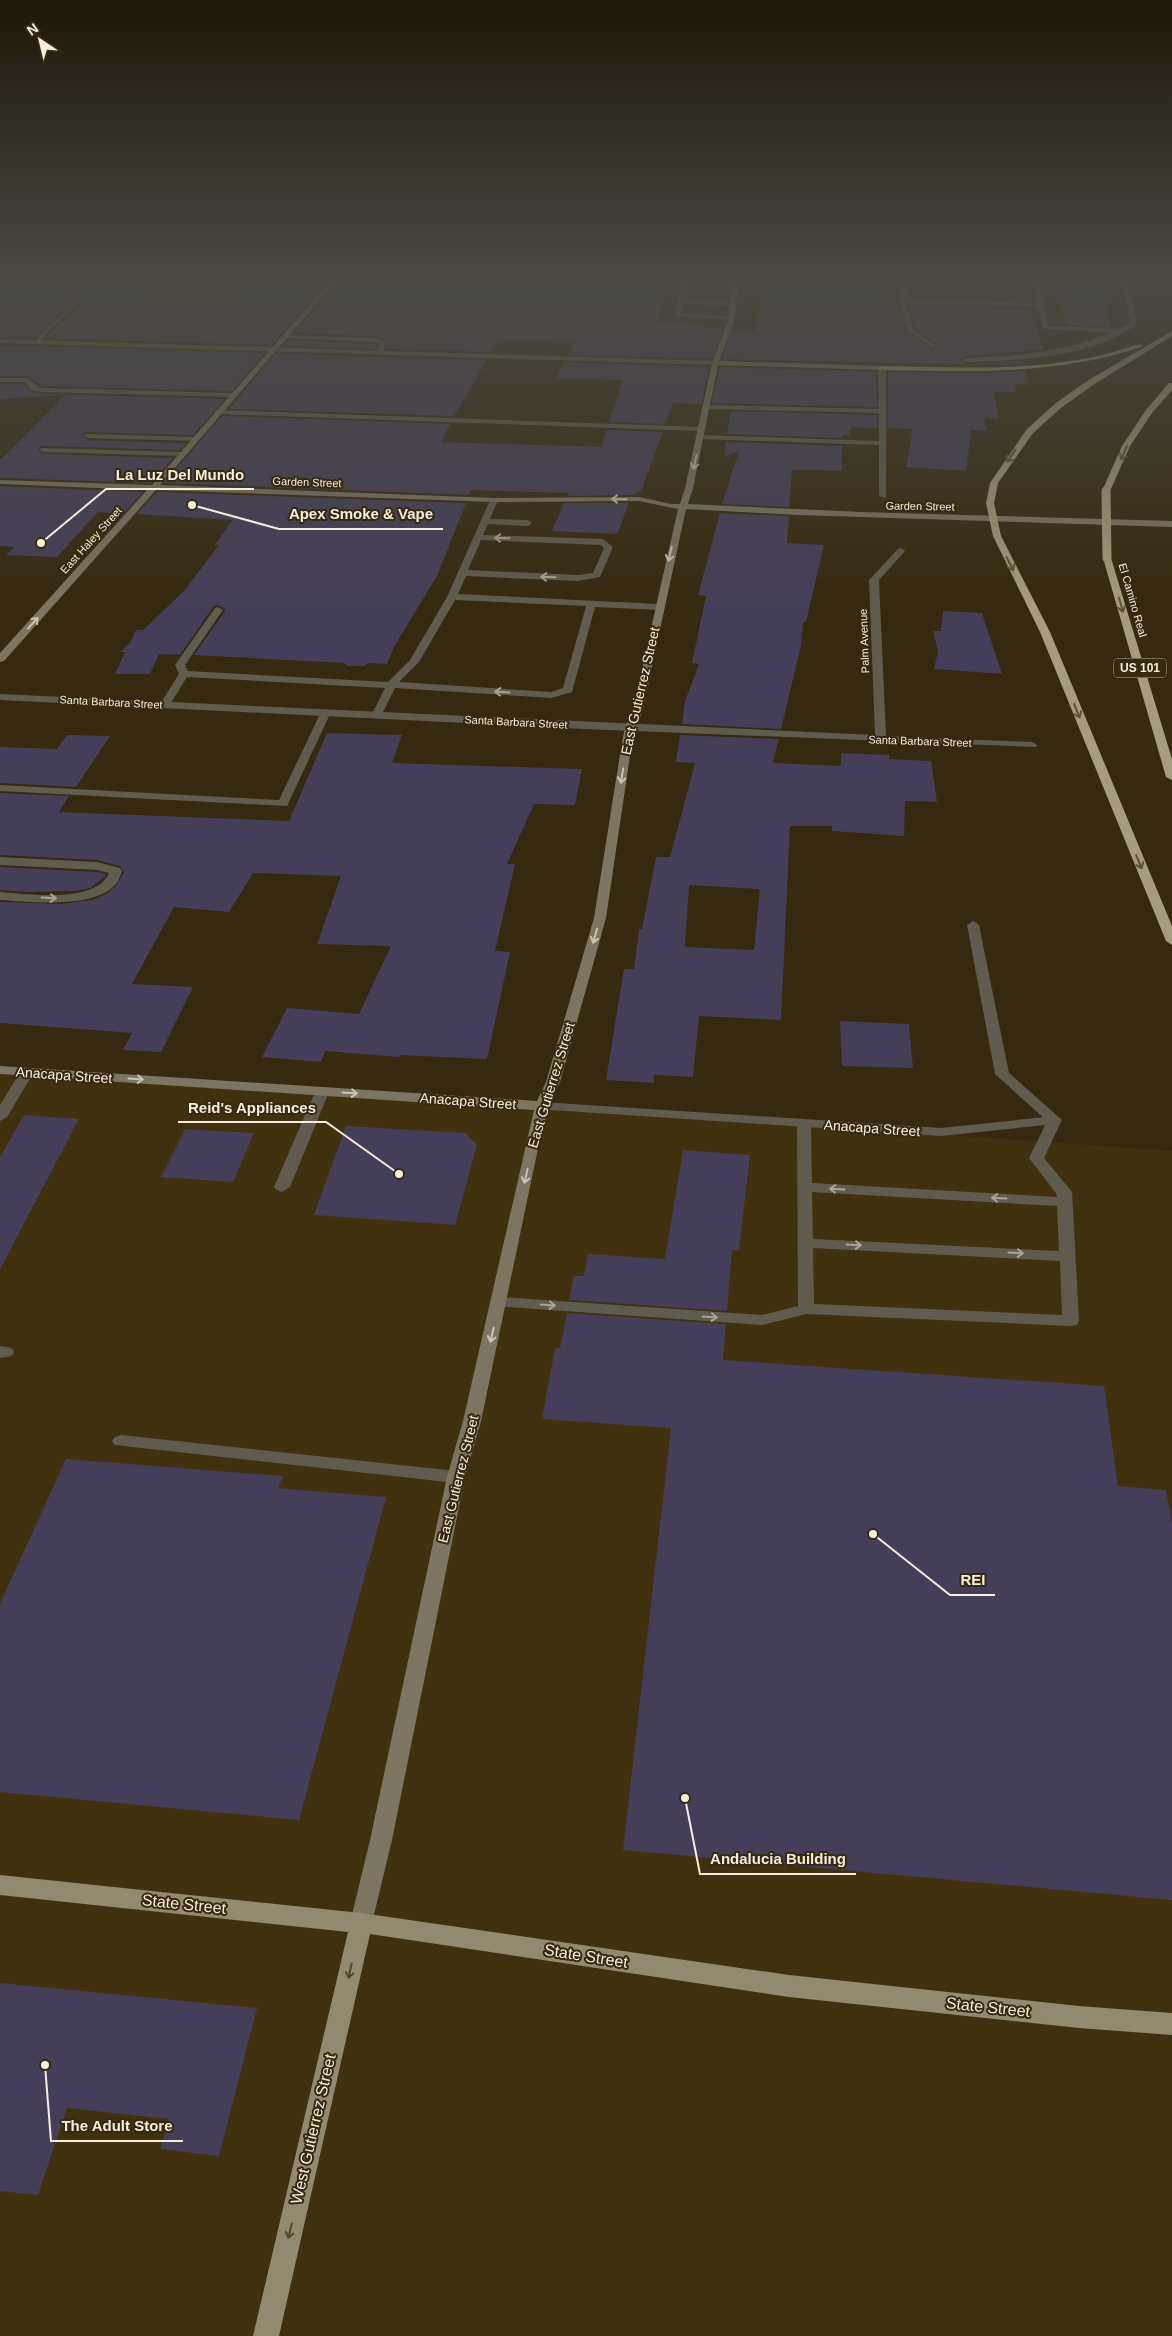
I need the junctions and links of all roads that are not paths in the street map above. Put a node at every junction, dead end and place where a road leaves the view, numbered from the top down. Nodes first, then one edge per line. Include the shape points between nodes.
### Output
1 (33, 387) edge
2 (241, 387) edge
3 (710, 387) edge
4 (882, 387) edge
5 (1084, 387) edge
6 (1170, 387) edge
7 (234, 395) junction
8 (707, 407) junction
9 (882, 411) junction
10 (219, 412) junction
11 (701, 433) junction
12 (88, 436) dead end
13 (196, 439) junction
14 (882, 443) junction
15 (44, 450) dead end
16 (183, 454) junction
17 (0, 482) edge
18 (154, 488) junction
19 (883, 496) dead end
20 (494, 500) junction
21 (682, 506) junction
22 (994, 518) junction
23 (485, 521) junction
24 (528, 523) dead end
25 (1172, 524) edge
26 (479, 537) junction
27 (901, 551) dead end
28 (463, 573) junction
29 (452, 597) junction
30 (591, 604) junction
31 (658, 608) junction
32 (218, 610) dead end
33 (0, 659) edge
34 (184, 674) junction
35 (391, 685) junction
36 (0, 697) edge
37 (165, 704) junction
38 (326, 712) junction
39 (377, 714) junction
40 (630, 728) junction
41 (881, 739) junction
42 (1032, 745) dead end
43 (1172, 777) edge
44 (0, 788) edge
45 (0, 861) edge
46 (0, 896) edge
47 (973, 925) dead end
48 (1172, 941) edge
49 (0, 1070) edge
50 (27, 1072) junction
51 (322, 1092) junction
52 (542, 1106) junction
53 (0, 1117) edge
54 (1055, 1120) junction
55 (804, 1123) junction
56 (282, 1187) dead end
57 (804, 1187) junction
58 (1065, 1202) junction
59 (805, 1243) junction
60 (1067, 1256) junction
61 (499, 1302) junction
62 (806, 1309) junction
63 (121, 1441) dead end
64 (456, 1477) junction
65 (0, 1885) edge
66 (361, 1923) junction
67 (1172, 2024) edge
68 (266, 2336) edge

1 - 7 street via 41,390
2 - 7 main road, East Haley Street
3 - 8 main road, East Gutierrez Street
4 - 9 street
5 -> 22 highway via 1030,431 994,483 990,504
6 -> 43 highway, El Camino Real / US 101, bridge via 1126,446 1106,491 1107,558
7 - 10 main road, East Haley Street
8 - 9 street
8 - 11 main road, East Gutierrez Street
9 - 14 street
10 - 11 street
10 - 13 main road, East Haley Street
11 - 14 street
11 -> 21 main road, East Gutierrez Street
12 - 13 street
13 - 16 main road, East Haley Street
14 - 19 street
15 - 16 street
16 - 18 main road, East Haley Street
17 - 18 main road, Garden Street
18 - 20 main road, Garden Street
33 -> 18 main road, East Haley Street
20 - 21 main road, Garden Street via 630,508
20 - 23 street
21 - 22 main road, Garden Street via 834,515
21 -> 31 main road, East Gutierrez Street
22 - 25 main road, Garden Street
22 -> 48 highway via 1001,544 1045,632
23 - 24 street
23 - 26 street
26 - 28 street
26 - 28 street via 603,542 609,547 597,575 578,578
27 - 41 street, Palm Avenue via 874,580
28 - 29 street
29 - 30 street
29 - 35 street via 414,662
30 - 31 street
30 -> 35 street via 568,690 551,695
31 - 40 main road, East Gutierrez Street
32 - 34 street via 180,665
34 - 35 street
34 - 37 street
35 - 39 street
36 - 37 street, Santa Barbara Street
37 - 38 street, Santa Barbara Street
38 - 39 street, Santa Barbara Street
38 - 44 street via 283,804
39 - 40 street, Santa Barbara Street
40 - 41 street, Santa Barbara Street
40 -> 52 main road, East Gutierrez Street via 600,918 553,1082
41 - 42 street, Santa Barbara Street
46 -> 45 street via 78,897 108,886 116,871 96,866
47 - 54 street via 1002,1074
49 - 50 main road, Anacapa Street
50 -> 51 main road, Anacapa Street
50 - 53 street
51 -> 52 main road, Anacapa Street
51 - 56 street
52 - 55 street, Anacapa Street
52 -> 61 main road, East Gutierrez Street
54 - 55 street, Anacapa Street via 941,1132
54 - 58 street via 1036,1158 1064,1192
55 - 57 street
58 -> 57 street
57 - 59 street
58 - 60 street
59 -> 60 street
59 - 62 street
60 - 62 street via 1071,1321
61 -> 62 street via 762,1320
61 -> 64 main road, East Gutierrez Street
63 - 64 street
64 - 66 main road, East Gutierrez Street
65 - 66 main road, State Street
66 - 67 main road, State Street via 789,1986
66 -> 68 main road, West Gutierrez Street

